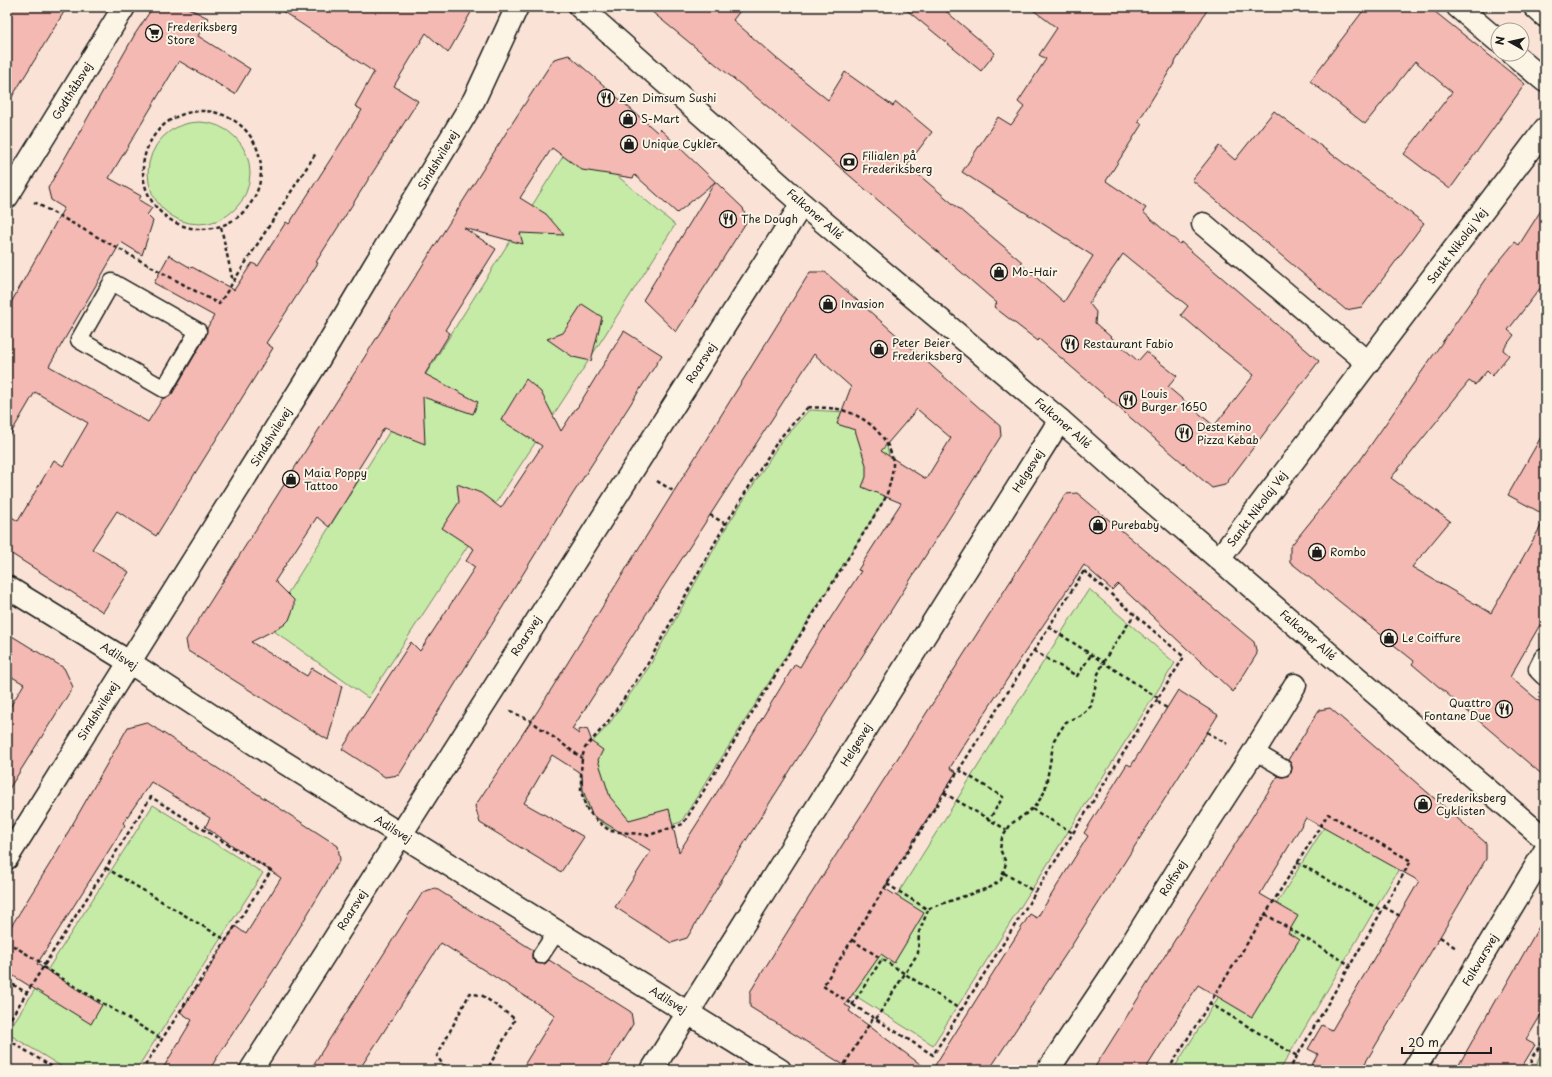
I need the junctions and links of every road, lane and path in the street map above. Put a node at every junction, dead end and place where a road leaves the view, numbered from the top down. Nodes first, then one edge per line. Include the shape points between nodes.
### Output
1 (124, 7) edge
2 (517, 7) edge
3 (580, 7) edge
4 (1458, 7) edge
5 (1535, 7) edge
6 (1545, 16) edge
7 (1490, 34) edge
8 (1522, 62) edge
9 (1545, 81) edge
10 (1545, 129) edge
11 (316, 153) dead end
12 (11, 182) edge
13 (802, 204) junction
14 (1203, 224) dead end
15 (221, 227) junction
16 (112, 282) joint
17 (234, 282) junction
18 (1368, 363) junction
19 (1060, 420) junction
20 (710, 516) dead end
21 (726, 524) junction
22 (1219, 559) junction
23 (7, 587) edge
24 (1134, 615) junction
25 (1048, 627) junction
26 (1034, 651) junction
27 (1091, 655) junction
28 (1545, 659) edge
29 (129, 662) junction
30 (1104, 663) junction
31 (1545, 674) edge
32 (1295, 685) dead end
33 (7, 691) edge
34 (7, 695) edge
35 (1158, 698) junction
36 (486, 699) junction
37 (1167, 708) dead end
38 (1254, 751) junction
39 (582, 758) junction
40 (1283, 768) dead end
41 (958, 770) junction
42 (944, 793) junction
43 (1032, 809) junction
44 (989, 820) junction
45 (1007, 830) junction
46 (400, 833) junction
47 (1073, 833) junction
48 (1545, 839) edge
49 (1545, 850) edge
50 (7, 858) edge
51 (1298, 862) junction
52 (106, 868) junction
53 (1004, 873) junction
54 (887, 884) junction
55 (1036, 892) junction
56 (1384, 907) junction
57 (930, 908) junction
58 (1382, 911) junction
59 (1265, 914) junction
60 (1402, 917) dead end
61 (557, 931) junction
62 (226, 940) junction
63 (852, 940) junction
64 (7, 942) edge
65 (541, 955) dead end
66 (882, 959) junction
67 (1350, 965) junction
68 (44, 966) junction
69 (905, 974) junction
70 (7, 982) edge
71 (27, 993) junction
72 (1209, 1003) junction
73 (852, 1005) junction
74 (961, 1010) junction
75 (688, 1012) junction
76 (875, 1019) junction
77 (7, 1024) edge
78 (7, 1039) edge
79 (162, 1039) junction
80 (1545, 1039) edge
81 (1297, 1056) junction
82 (57, 1070) edge
83 (142, 1070) edge
84 (251, 1070) edge
85 (452, 1070) edge
86 (487, 1070) edge
87 (652, 1070) edge
88 (780, 1070) edge
89 (841, 1070) edge
90 (1048, 1070) edge
91 (1168, 1070) edge
92 (1288, 1070) edge
93 (1414, 1070) edge
94 (1531, 1070) edge

1 - 12 street, Godthåbsvej
2 - 29 street, Sindshvilevej via 474,100 316,364
3 - 13 street, Falkoner Allé
4 - 7 street
5 - 6 street
8 - 9 street
10 - 18 street, Sankt Nikolaj Vej
11 - 17 path
12 - 17 path via 219,304
13 - 19 street, Falkoner Allé
13 - 36 street, Roarsvej
14 - 18 street
15 - 15 path via 239,217 256,195 261,182 261,162 255,142 242,126 224,115 204,110 184,114 165,123 152,139 144,158 144,179 150,198 163,214 180,226 200,230
15 - 17 path
16 - 16 lane via 79,340 164,389 198,331
18 - 22 street, Sankt Nikolaj Vej
19 - 22 street, Falkoner Allé
19 - 75 street, Helgesvej
20 - 21 path
21 - 39 path via 647,665 607,723 585,748
21 - 39 path via 779,439 808,407 844,410 863,419 878,432 888,447 893,463 886,497 683,824 649,835 610,831 586,808 581,791
22 - 48 street, Falkoner Allé
23 - 29 street, Adilsvej
24 - 25 path via 1084,571
24 - 30 path
24 - 35 path via 1184,657
25 - 26 path
25 - 27 path
26 - 27 path via 1077,676
26 - 41 path
27 - 30 path
28 - 31 street via 1540,669
29 - 46 street, Adilsvej
29 - 50 street, Sindshvilevej
30 - 35 path
30 - 43 path via 1098,674 1091,706 1081,715 1066,722 1054,740 1045,791
32 - 38 street, Rolfsvej
33 - 34 path
35 - 37 path via 1160,704
35 - 47 path
36 - 39 path via 531,721
36 - 46 street, Roarsvej
38 - 40 lane
38 - 90 street, Rolfsvej
41 - 42 path
41 - 44 path via 1002,797
42 - 44 path
42 - 54 path
43 - 45 path via 1011,824
43 - 47 path
44 - 45 path
45 - 53 path via 1000,849 1006,863
46 - 61 street, Adilsvej
46 - 84 street, Roarsvej
47 - 55 path
49 - 93 street, Folkvarsvej
51 - 56 path via 1328,814 1411,861
51 - 58 path
51 - 59 path
52 - 62 path
52 - 62 path via 151,797 271,871
52 - 68 path
53 - 55 path
53 - 57 path via 1001,880 992,887
54 - 57 path via 927,909
54 - 63 path
55 - 74 path
56 - 58 path
56 - 60 path
57 - 69 path via 919,932 918,953
58 - 67 path
59 - 67 path
59 - 72 path
61 - 65 lane
61 - 75 street, Adilsvej
62 - 79 path
63 - 66 path
63 - 73 path via 823,986
64 - 68 path
66 - 69 path
66 - 73 path
67 - 81 path
68 - 71 path
68 - 79 path
69 - 74 path
69 - 76 path
70 - 71 path
71 - 77 path
72 - 81 path
72 - 91 path
73 - 76 path
74 - 76 path via 933,1055
75 - 87 street, Helgesvej
75 - 88 street, Adilsvej
76 - 89 path
78 - 82 path
79 - 83 path
80 - 94 path via 1532,1057
81 - 92 path
85 - 86 path via 443,1065 437,1056 470,993 482,996 516,1019

